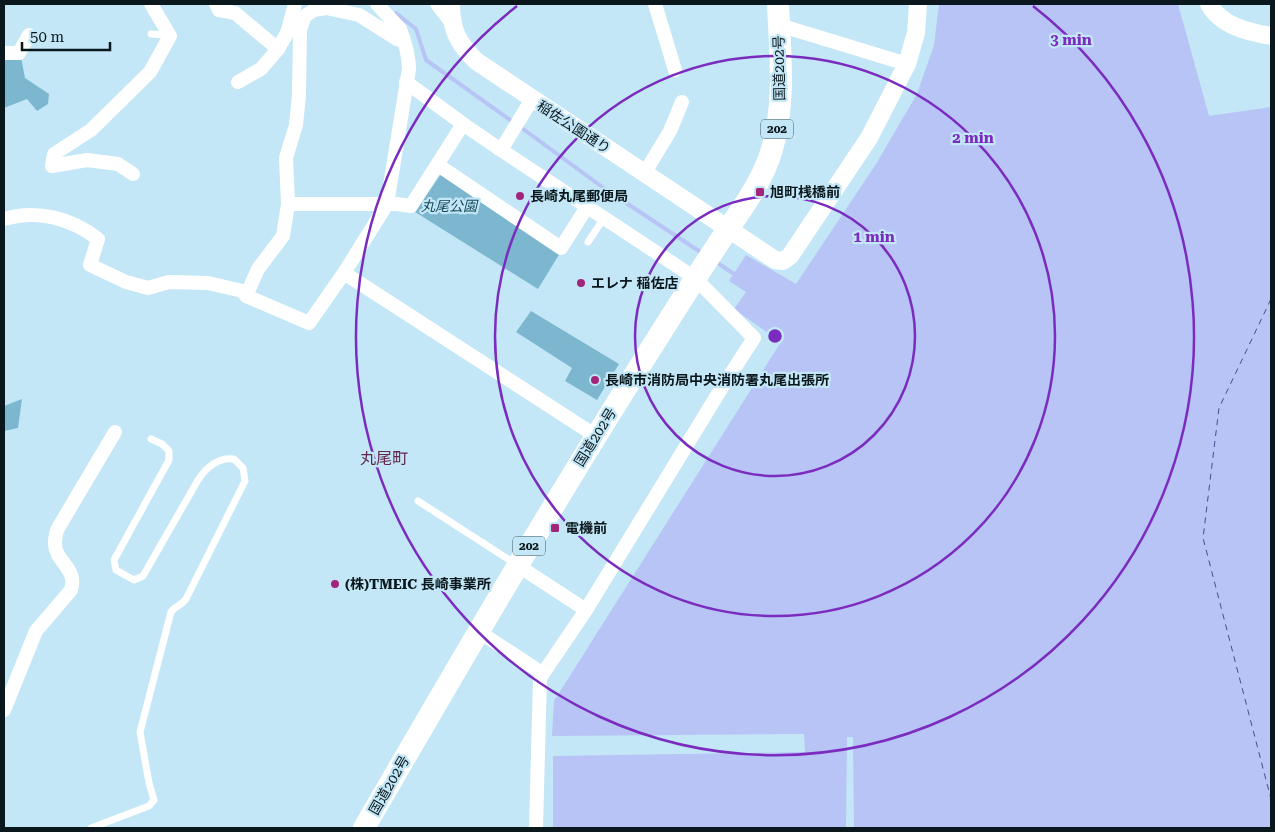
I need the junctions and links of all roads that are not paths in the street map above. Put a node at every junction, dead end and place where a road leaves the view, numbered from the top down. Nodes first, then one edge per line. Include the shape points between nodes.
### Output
1 (151, 4) edge
2 (216, 4) edge
3 (295, 4) edge
4 (377, 4) edge
5 (437, 4) edge
6 (450, 4) edge
7 (655, 4) edge
8 (918, 4) edge
9 (1209, 4) edge
10 (778, 14) edge
11 (451, 22) junction
12 (150, 34) dead end
13 (29, 35) dead end
14 (170, 36) junction
15 (1271, 36) edge
16 (404, 41) junction
17 (278, 50) junction
18 (4, 53) edge
19 (907, 64) junction
20 (675, 70) dead end
21 (238, 82) dead end
22 (406, 82) junction
23 (532, 99) junction
24 (682, 102) dead end
25 (463, 124) junction
26 (505, 144) junction
27 (438, 165) junction
28 (133, 174) dead end
29 (644, 174) junction
30 (288, 204) junction
31 (387, 204) junction
32 (587, 207) junction
33 (604, 218) junction
34 (4, 219) edge
35 (724, 235) junction
36 (588, 242) dead end
37 (344, 273) junction
38 (698, 273) junction
39 (247, 292) junction
40 (115, 432) dead end
41 (596, 436) junction
42 (151, 439) dead end
43 (418, 500) dead end
44 (517, 565) junction
45 (586, 610) junction
46 (478, 631) junction
47 (542, 673) junction
48 (4, 710) edge
49 (91, 828) edge
50 (364, 828) edge
51 (536, 828) edge

1 - 14 street
2 - 17 street via 219,10 235,13
3 - 17 street via 287,33
4 - 16 street via 398,25
5 - 11 street
6 - 11 street, 稲佐公園通り
7 - 20 street
8 - 19 street, 稲佐公園通り via 916,33
9 - 15 street via 1223,20 1248,32
10 - 19 street
10 - 35 highway, 国道202号 / 202 via 782,90 772,149 755,188
11 - 23 street, 稲佐公園通り via 463,48 476,61
12 - 14 lane
13 - 18 street via 19,53
14 - 28 street via 150,72 91,130 54,154 52,166 87,160 118,164
16 - 22 street via 409,60
16 - 30 street via 358,15 326,8 305,16 300,30 296,125 286,158
17 - 21 street via 261,69
19 - 35 street, 稲佐公園通り via 869,138 790,256 783,261 775,260
22 - 25 street
22 - 31 street
23 - 26 street
23 - 29 street, 稲佐公園通り
24 - 29 street via 670,132
25 - 26 street
25 - 27 street
26 - 32 street
27 - 31 street via 411,206
27 - 32 street via 561,248
29 - 35 street, 稲佐公園通り
30 - 31 street
30 - 39 street via 283,236 258,269
31 - 37 street
32 - 33 street
33 - 36 lane
33 - 38 street
34 - 39 street via 35,214 60,219 91,234 98,239 90,265 126,282 148,288 169,282 208,283
35 - 38 highway, 国道202号 / 202
37 - 39 street via 309,323 246,296
37 - 41 street
38 - 41 highway, 国道202号 / 202
38 - 45 street via 754,338
40 - 48 street via 57,530 54,544 74,581 71,590 36,631
41 - 44 highway, 国道202号 / 202
42 - 49 lane via 169,451 169,460 114,560 116,570 134,580 143,576 208,468 224,459 234,458 243,468 245,481 186,599 172,612 140,732 154,800 149,806
43 - 44 lane
44 - 45 street
44 - 46 highway, 国道202号 / 202
45 - 47 street
46 - 47 street
46 - 50 highway, 国道202号 / 202
47 - 51 street

